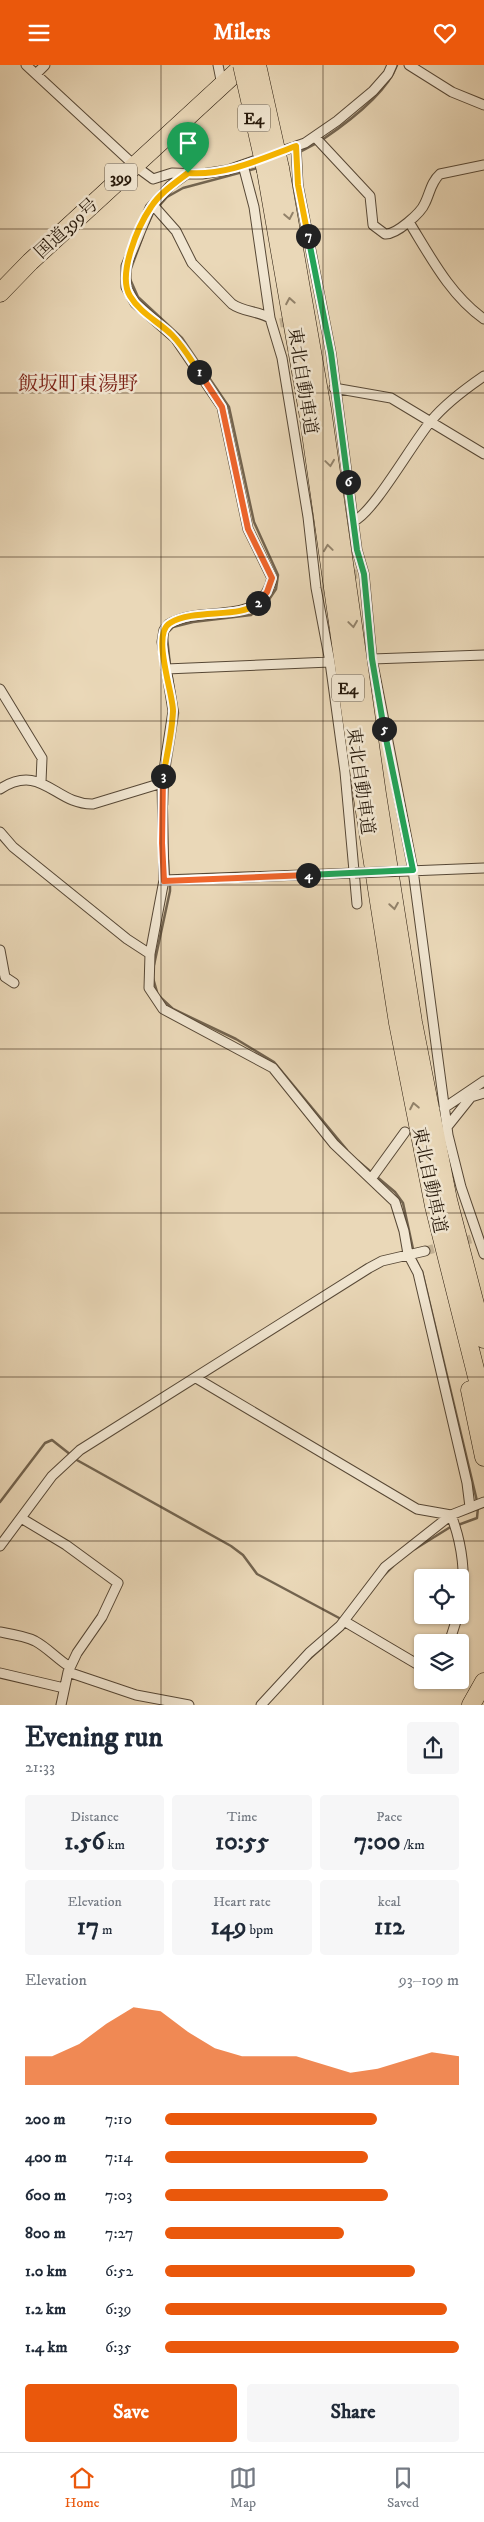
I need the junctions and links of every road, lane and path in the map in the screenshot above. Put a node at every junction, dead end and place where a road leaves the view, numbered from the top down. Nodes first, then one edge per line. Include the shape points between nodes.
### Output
1 (26, 65) edge
2 (45, 65) edge
3 (218, 65) edge
4 (243, 65) edge
5 (257, 65) edge
6 (392, 65) edge
7 (409, 65) edge
8 (36, 75) junction
9 (222, 85) junction
10 (484, 105) edge
11 (317, 140) junction
12 (296, 152) junction
13 (134, 165) junction
14 (484, 165) edge
15 (244, 170) junction
16 (273, 170) junction
17 (188, 173) junction
18 (156, 207) junction
19 (409, 222) junction
20 (0, 293) edge
21 (484, 319) edge
22 (274, 322) junction
23 (484, 376) edge
24 (334, 388) junction
25 (431, 421) junction
26 (484, 454) edge
27 (354, 521) junction
28 (484, 655) edge
29 (372, 659) junction
30 (330, 662) junction
31 (170, 668) junction
32 (0, 689) edge
33 (41, 782) junction
34 (162, 783) junction
35 (0, 789) edge
36 (0, 832) edge
37 (484, 868) edge
38 (410, 871) junction
39 (354, 873) junction
40 (168, 880) junction
41 (357, 904) dead end
42 (0, 949) edge
43 (150, 955) junction
44 (14, 983) dead end
45 (484, 1081) edge
46 (484, 1093) edge
47 (444, 1108) junction
48 (447, 1127) junction
49 (405, 1132) dead end
50 (373, 1176) junction
51 (434, 1206) junction
52 (478, 1238) edge
53 (415, 1252) junction
54 (484, 1254) edge
55 (463, 1261) junction
56 (484, 1316) edge
57 (484, 1339) edge
58 (196, 1378) junction
59 (484, 1405) edge
60 (484, 1457) edge
61 (477, 1504) edge
62 (20, 1518) junction
63 (454, 1522) junction
64 (3, 1534) edge
65 (0, 1546) edge
66 (462, 1569) edge
67 (346, 1623) junction
68 (0, 1632) edge
69 (414, 1662) edge
70 (69, 1669) junction
71 (0, 1673) edge
72 (484, 1682) edge
73 (64, 1688) junction
74 (61, 1705) edge
75 (189, 1705) edge
76 (261, 1705) edge
77 (471, 1705) edge

1 - 8 street
2 - 8 street
3 - 9 street
4 - 9 highway, 国道399号 / 399
4 - 16 highway, 東北自動車道 / E4, bridge
5 - 16 highway, 東北自動車道 / E4, bridge
6 - 11 street via 373,91
7 - 10 street via 452,92
8 - 13 street
9 - 13 highway, 国道399号 / 399
11 - 12 street
11 - 19 street via 370,196 376,228 389,235
12 - 15 street
12 - 24 street via 298,185
13 - 17 street via 153,179 172,173
13 - 20 highway, 国道399号 / 399
14 - 19 street via 440,174 422,209
15 - 17 street
15 - 22 street
51 -> 16 highway, 東北自動車道 / E4 via 396,1014
16 -> 55 highway, 東北自動車道 / E4 via 324,419 408,995 435,1141
17 - 18 street via 170,186
18 - 22 street via 176,231 192,263 232,304 262,313
18 - 31 street via 126,266 126,287 135,303 175,338 222,407 248,529 272,578 267,592 254,607 200,614 169,624 162,636
19 - 21 street via 441,275
22 - 30 street via 297,446
23 - 25 street
24 - 25 street via 391,398
24 - 27 street
25 - 26 street
25 - 27 street via 380,493
27 - 29 street
28 - 29 street
29 - 38 street
30 - 31 street
30 - 39 street
31 - 34 street via 173,711
32 - 33 street via 42,758
33 - 34 street via 83,805
33 - 35 street via 19,780
34 - 40 street
36 - 43 street via 13,847
37 - 38 street
38 - 39 street, bridge
38 - 47 street
39 - 40 street
39 - 41 street
40 - 43 street
42 - 44 street via 5,977
43 - 50 street via 149,988 157,1003 169,1013 273,1068 334,1144
45 - 47 street
46 - 48 street via 471,1097
47 - 48 street
48 - 52 street via 454,1163
49 - 50 street
50 - 53 street via 399,1209
51 - 59 highway, 東北自動車道 / E4
51 - 60 highway
52 - 54 street
53 - 58 street via 369,1268
53 - 61 street via 467,1483
55 - 56 highway
55 - 57 highway, 東北自動車道 / E4
58 - 62 street via 65,1461
58 - 63 street via 406,1503
61 - 63 street
62 - 64 street
62 - 70 street via 66,1545 118,1583 102,1617
63 - 66 street
63 - 67 street via 389,1563 370,1585
64 - 65 street
67 - 69 street
67 - 76 street via 278,1684
68 - 70 street via 34,1640
70 - 73 street
70 - 75 street via 136,1695
71 - 73 street
72 - 77 highway
73 - 74 street

